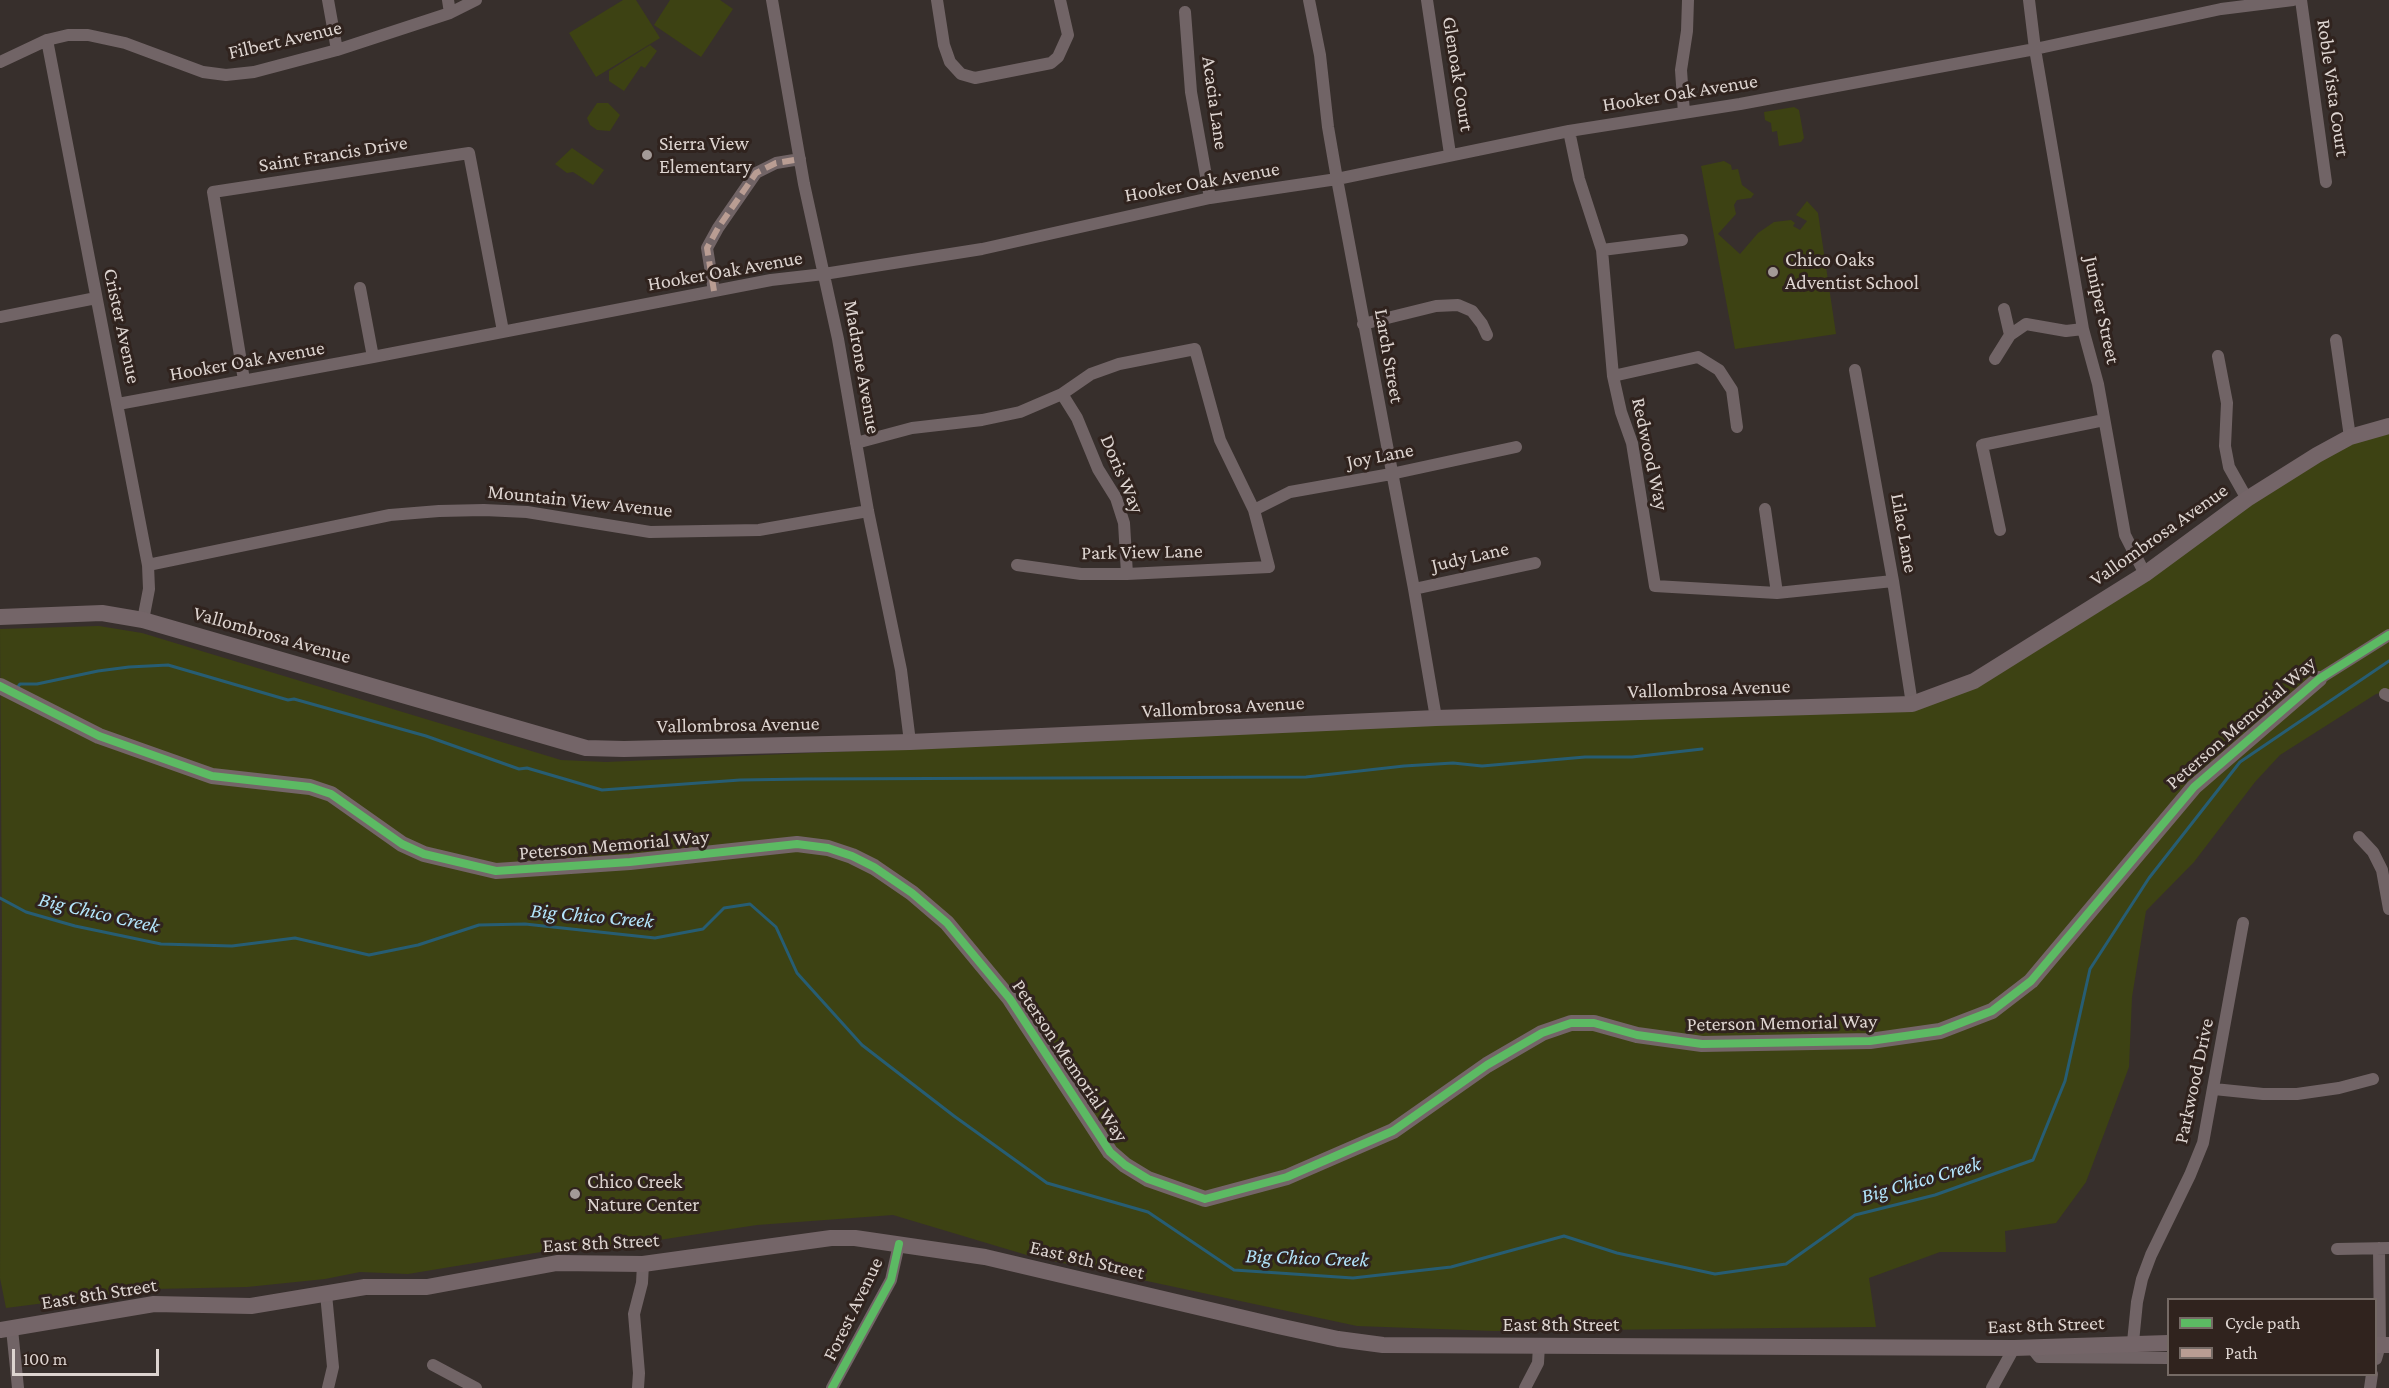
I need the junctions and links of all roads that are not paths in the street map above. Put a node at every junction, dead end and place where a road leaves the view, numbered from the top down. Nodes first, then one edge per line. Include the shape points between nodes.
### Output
1 (328, 0) edge
2 (448, 0) edge
3 (476, 0) edge
4 (772, 0) edge
5 (937, 0) edge
6 (1060, 0) edge
7 (1309, 0) edge
8 (1427, 0) edge
9 (1688, 0) edge
10 (2030, 0) edge
11 (2294, 0) edge
12 (2301, 0) edge
13 (2220, 4) edge
14 (1185, 12) dead end
15 (450, 13) junction
16 (46, 40) junction
17 (337, 50) junction
18 (2035, 50) junction
19 (0, 62) edge
20 (1684, 113) junction
21 (1569, 131) junction
22 (1450, 154) junction
23 (800, 159) junction
24 (1336, 179) junction
25 (2326, 182) dead end
26 (1210, 198) junction
27 (1682, 240) dead end
28 (1602, 250) junction
29 (824, 274) junction
30 (360, 288) dead end
31 (714, 291) junction
32 (96, 298) junction
33 (2004, 309) dead end
34 (0, 317) edge
35 (1363, 324) junction
36 (2083, 329) junction
37 (503, 331) junction
38 (1487, 335) dead end
39 (2010, 335) junction
40 (2336, 340) dead end
41 (2218, 356) dead end
42 (373, 357) junction
43 (1995, 359) dead end
44 (1855, 370) dead end
45 (1613, 376) junction
46 (244, 380) junction
47 (1062, 394) junction
48 (118, 404) junction
49 (2104, 420) junction
50 (2389, 426) edge
51 (1737, 427) dead end
52 (2350, 437) junction
53 (856, 443) junction
54 (1516, 447) dead end
55 (1391, 474) junction
56 (2247, 499) junction
57 (1765, 509) dead end
58 (1254, 510) junction
59 (868, 512) junction
60 (2000, 530) dead end
61 (1535, 563) dead end
62 (148, 565) junction
63 (1017, 565) dead end
64 (1127, 574) junction
65 (2145, 574) junction
66 (1893, 581) junction
67 (1414, 589) junction
68 (1777, 593) junction
69 (0, 617) edge
70 (143, 620) junction
71 (2389, 635) edge
72 (2319, 679) joint
73 (0, 686) edge
74 (1912, 704) junction
75 (1436, 718) junction
76 (910, 742) junction
77 (2359, 837) dead end
78 (2389, 909) edge
79 (2243, 923) dead end
80 (2373, 1079) dead end
81 (2214, 1089) junction
82 (899, 1244) junction
83 (2384, 1248) edge
84 (2337, 1249) dead end
85 (643, 1264) junction
86 (326, 1294) junction
87 (6, 1330) edge
88 (2133, 1342) junction
89 (2167, 1343) edge
90 (1539, 1345) junction
91 (2014, 1348) junction
92 (2032, 1348) junction
93 (2380, 1349) edge
94 (2167, 1358) edge
95 (433, 1365) dead end
96 (18, 1388) edge
97 (328, 1388) edge
98 (476, 1388) edge
99 (638, 1388) edge
100 (832, 1388) edge
101 (1525, 1388) edge
102 (1992, 1388) edge

1 - 17 street
2 - 15 street
3 - 15 street, Filbert Avenue
4 - 23 street, Madrone Avenue
5 - 6 street via 950,62 961,74 975,78 1051,63 1058,57 1068,35
7 - 24 street, Larch Street
8 - 22 street, Glenoak Court
9 - 20 street via 1681,70
10 - 18 street, Juniper Street
11 - 13 street, Hooker Oak Avenue
12 - 25 street, Roble Vista Court
13 - 18 street, Hooker Oak Avenue
14 - 26 street, Acacia Lane via 1191,92
15 - 17 street, Filbert Avenue
16 - 17 street, Filbert Avenue via 68,35 101,36 186,67 226,75 254,72
16 - 19 street, Filbert Avenue
16 - 32 street, Crister Avenue
18 - 20 street, Hooker Oak Avenue
18 - 36 street, Juniper Street
20 - 21 street, Hooker Oak Avenue
21 - 22 street, Hooker Oak Avenue
21 - 28 street, Redwood Way via 1579,179
22 - 24 street, Hooker Oak Avenue
23 - 29 street, Madrone Avenue
23 - 31 street via 776,163 756,173 718,228 707,248
24 - 26 street, Hooker Oak Avenue
24 - 35 street, Larch Street
26 - 29 street, Hooker Oak Avenue via 982,249
27 - 28 street
28 - 45 street, Redwood Way
29 - 31 street, Hooker Oak Avenue
29 - 53 street, Madrone Avenue
30 - 42 street
31 - 37 street, Hooker Oak Avenue
32 - 34 street
32 - 48 street, Crister Avenue
33 - 39 street
35 - 38 street via 1436,306 1458,305 1472,311
35 - 55 street, Larch Street
36 - 39 street via 2066,331 2026,324
36 - 49 street, Juniper Street
37 - 42 street, Hooker Oak Avenue
37 - 46 street, Saint Francis Drive via 469,153 213,192
39 - 43 street
40 - 52 street
41 - 56 street via 2227,403 2225,446 2229,467
42 - 46 street, Hooker Oak Avenue
44 - 66 street, Lilac Lane
45 - 51 street via 1698,357 1719,370 1732,390
45 - 68 street, Redwood Way via 1632,443 1655,585
46 - 48 street, Hooker Oak Avenue
47 - 53 street via 1020,412 912,428
47 - 58 street via 1091,374 1119,364 1195,349 1220,440
47 - 64 street, Doris Way via 1116,498 1124,522
48 - 62 street, Crister Avenue
49 - 60 street via 1982,445
49 - 65 street, Juniper Street via 2125,535
50 - 52 street, Vallombrosa Avenue
52 - 56 street, Vallombrosa Avenue
53 - 59 street, Madrone Avenue
54 - 55 street, Joy Lane
55 - 58 street, Joy Lane via 1290,492
55 - 67 street, Larch Street
56 - 65 street, Vallombrosa Avenue
57 - 68 street
58 - 64 street, Park View Lane via 1269,567
59 - 62 street, Mountain View Avenue via 759,530 650,532 527,512 439,511 390,515
59 - 76 street, Madrone Avenue via 901,670
61 - 67 street, Judy Lane
62 - 70 street, Crister Avenue via 149,589
63 - 64 street, Park View Lane via 1081,574
65 - 74 street, Vallombrosa Avenue via 1974,681
66 - 68 street, Redwood Way
66 - 74 street, Lilac Lane
67 - 75 street, Larch Street
69 - 70 street, Vallombrosa Avenue via 102,613
70 - 76 street, Vallombrosa Avenue via 586,748
71 - 72 street, Peterson Memorial Way
72 - 73 street, Peterson Memorial Way via 2194,787 2031,981 1992,1011 1940,1031 1869,1041 1702,1044 1637,1035 1594,1023 1571,1023 1542,1033 1487,1065 1393,1131 1287,1177 1205,1199 1148,1179 1110,1152 1010,999 947,923 912,892 852,856 797,844 630,862 496,871 424,854 402,844 331,794 310,787 212,776 99,736
74 - 75 street, Vallombrosa Avenue
75 - 76 street, Vallombrosa Avenue
77 - 78 street via 2382,870
79 - 81 street, Parkwood Drive
80 - 81 street via 2339,1089 2297,1094
81 - 88 street, Parkwood Drive via 2203,1143 2142,1279
82 - 85 street, East 8th Street via 831,1238
82 - 90 street, East 8th Street via 985,1257 1338,1339 1383,1345
82 - 100 street, Forest Avenue via 891,1280
83 - 84 street
83 - 93 street
85 - 86 street, East 8th Street via 557,1263 427,1287 365,1287
85 - 99 street via 634,1314
86 - 87 street, East 8th Street via 251,1306 154,1304
86 - 97 street via 333,1366
87 - 96 street
88 - 89 street, East 8th Street
88 - 92 street, East 8th Street
90 - 91 street, East 8th Street
90 - 101 street via 1538,1363
91 - 92 street, East 8th Street
91 - 102 street
92 - 94 street via 2039,1357
95 - 98 street

